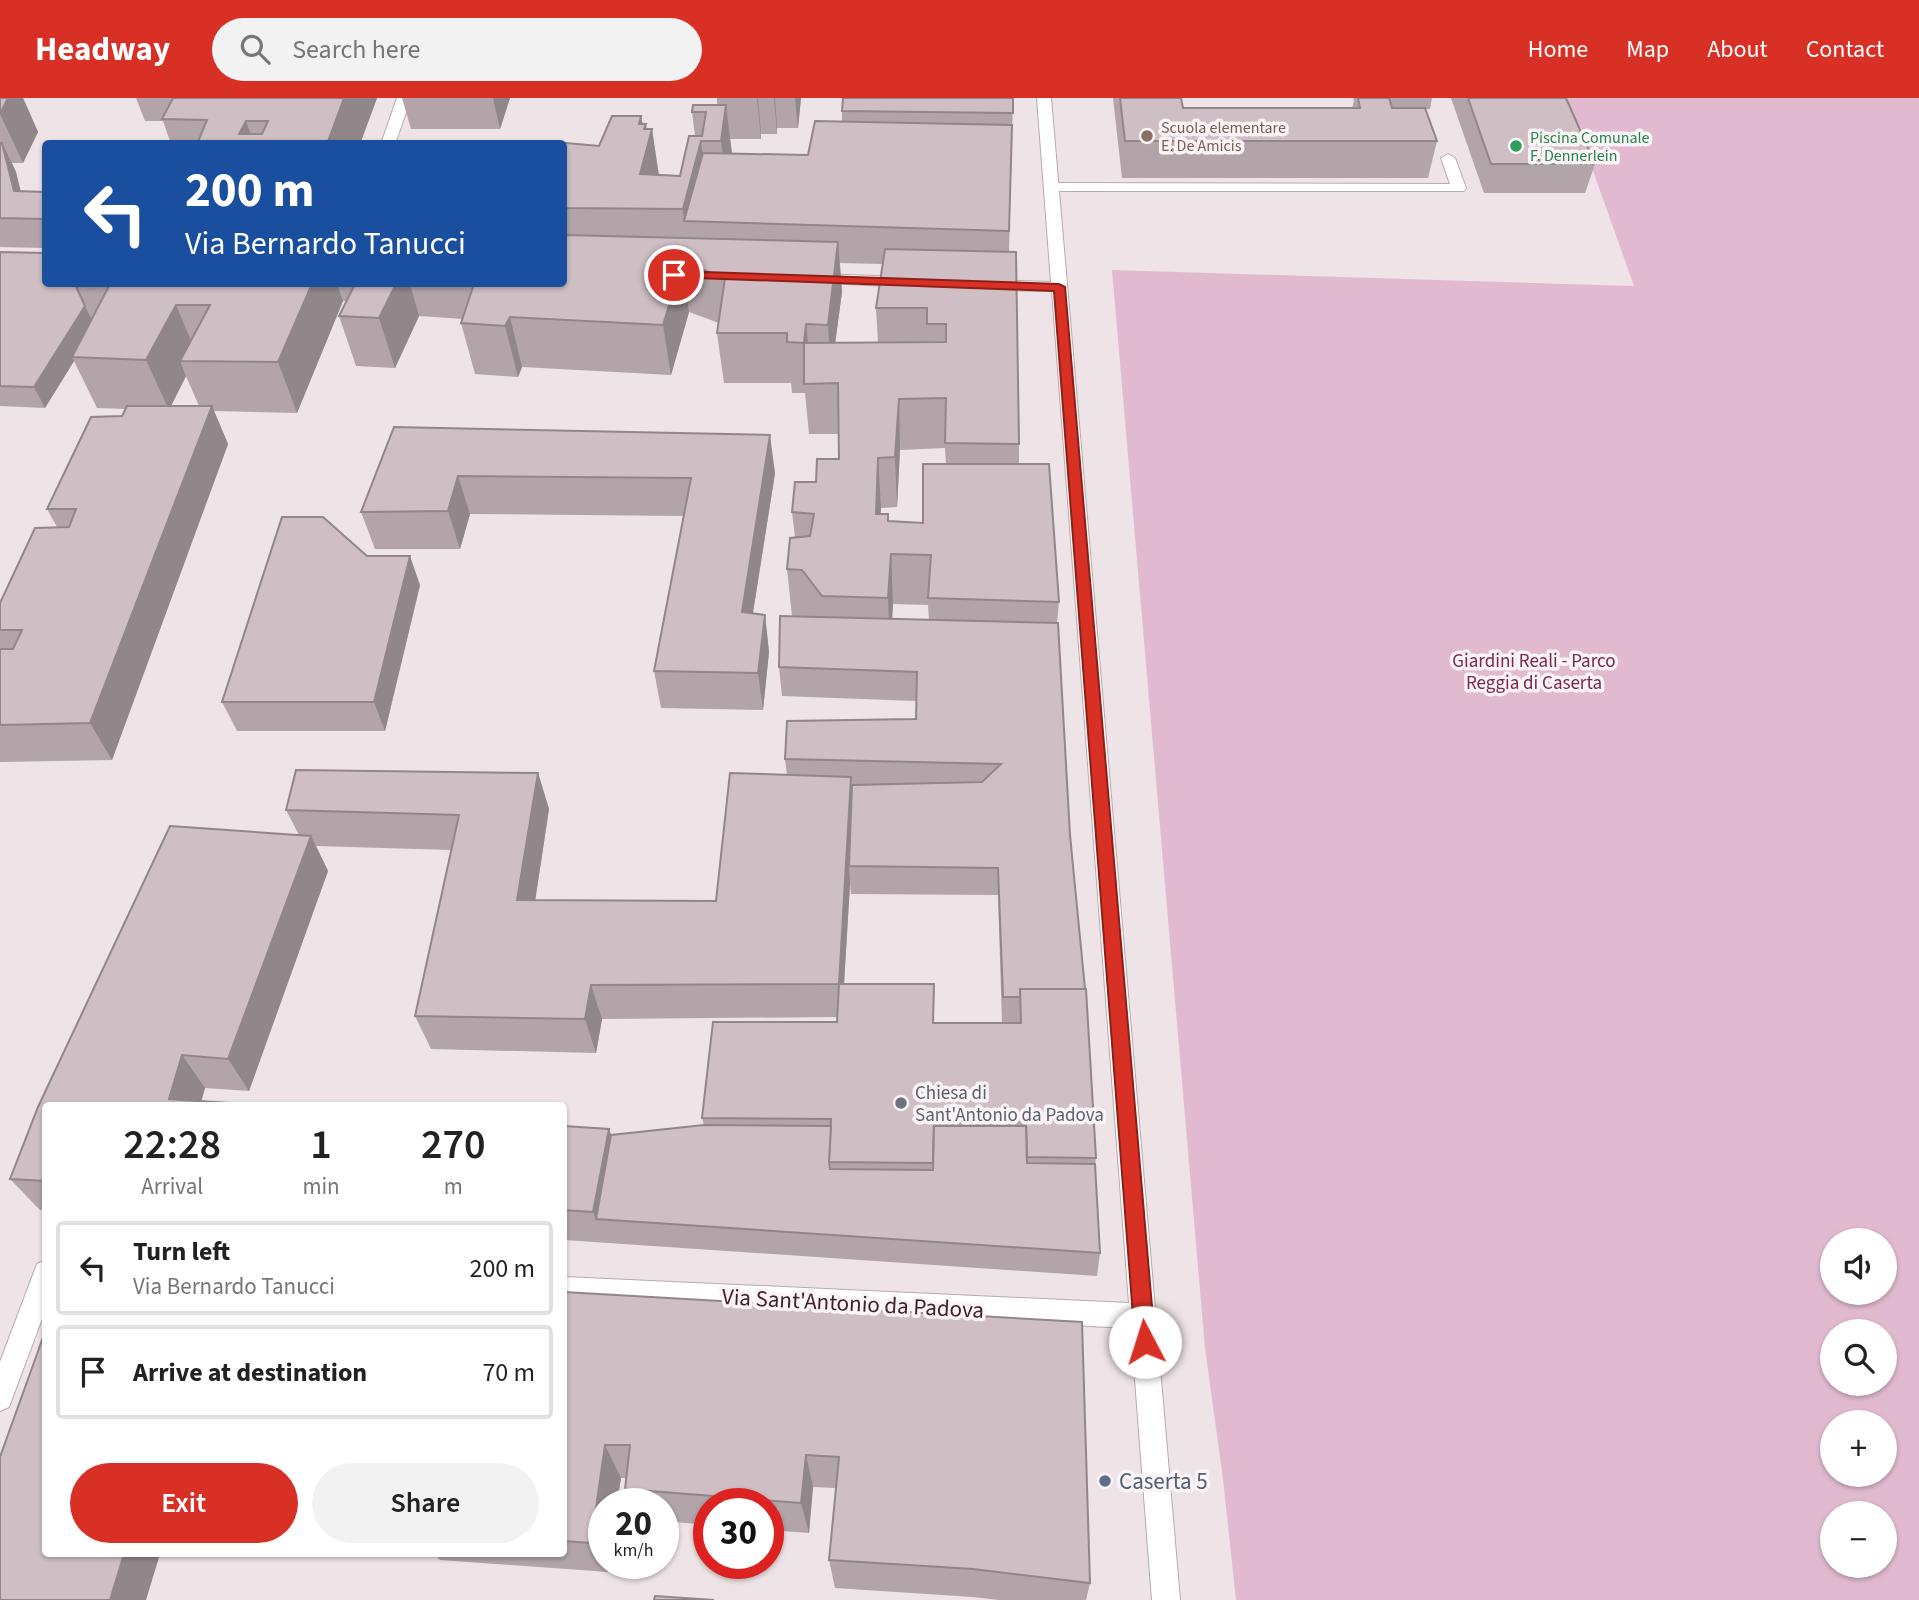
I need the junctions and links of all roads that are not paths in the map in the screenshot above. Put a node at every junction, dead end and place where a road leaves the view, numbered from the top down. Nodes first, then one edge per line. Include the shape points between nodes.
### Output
1 (404, 98) edge
2 (1044, 98) edge
3 (389, 140) edge
4 (1448, 158) dead end
5 (1051, 187) junction
6 (798, 279) edge
7 (922, 283) edge
8 (977, 285) edge
9 (1059, 287) junction
10 (42, 1283) edge
11 (567, 1289) edge
12 (1143, 1316) junction
13 (0, 1398) edge
14 (1166, 1600) edge

1 - 3 street
2 - 5 street
4 - 5 street via 1460,188
5 - 9 street
6 - 7 street
8 - 9 street
9 - 12 street
10 - 13 street
11 - 12 street, Via Sant'Antonio da Padova
12 - 14 street

